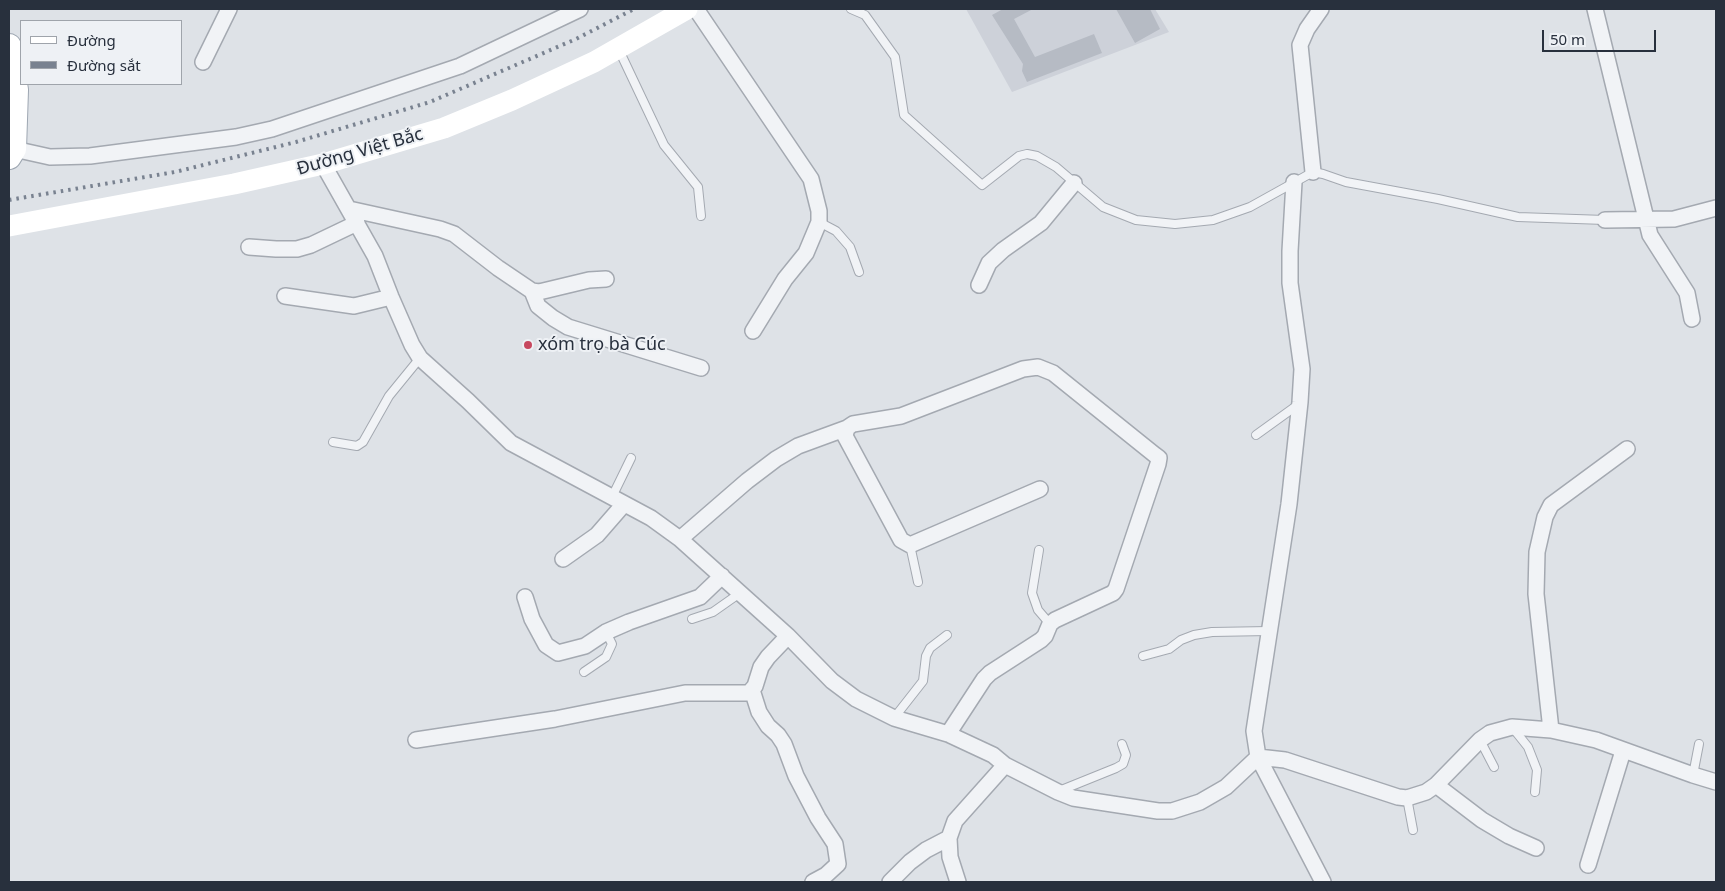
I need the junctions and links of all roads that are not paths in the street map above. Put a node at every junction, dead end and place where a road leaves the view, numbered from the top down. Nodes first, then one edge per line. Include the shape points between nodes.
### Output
1 (229, 9) edge
2 (580, 9) edge
3 (687, 9) edge
4 (696, 9) edge
5 (851, 9) edge
6 (1321, 9) edge
7 (1595, 9) edge
8 (9, 46) edge
9 (618, 48) junction
10 (203, 62) dead end
11 (11, 152) edge
12 (323, 164) junction
13 (1313, 172) junction
14 (1294, 182) junction
15 (1074, 184) junction
16 (1716, 208) edge
17 (349, 209) junction
18 (702, 216) dead end
19 (1606, 220) joint
20 (1647, 220) junction
21 (819, 222) junction
22 (357, 224) junction
23 (9, 226) edge
24 (248, 247) dead end
25 (859, 272) dead end
26 (606, 278) dead end
27 (979, 284) dead end
28 (532, 291) junction
29 (285, 296) dead end
30 (391, 297) junction
31 (1692, 319) dead end
32 (753, 331) dead end
33 (420, 358) junction
34 (702, 368) dead end
35 (1300, 402) junction
36 (847, 428) junction
37 (1256, 435) dead end
38 (333, 442) dead end
39 (1627, 449) dead end
40 (631, 458) dead end
41 (1040, 489) dead end
42 (618, 501) junction
43 (680, 539) junction
44 (910, 545) junction
45 (1039, 550) dead end
46 (563, 558) dead end
47 (722, 576) junction
48 (918, 582) dead end
49 (740, 593) junction
50 (525, 597) dead end
51 (692, 619) dead end
52 (1050, 624) junction
53 (1269, 631) junction
54 (606, 632) junction
55 (947, 635) dead end
56 (788, 636) junction
57 (1143, 656) dead end
58 (584, 672) dead end
59 (752, 690) junction
60 (894, 718) junction
61 (1512, 727) junction
62 (1551, 730) junction
63 (948, 734) junction
64 (416, 740) dead end
65 (1480, 740) junction
66 (1122, 744) dead end
67 (1699, 744) dead end
68 (1624, 751) junction
69 (1258, 757) junction
70 (1005, 765) junction
71 (1494, 767) dead end
72 (1693, 775) junction
73 (1716, 782) edge
74 (1436, 785) junction
75 (1058, 792) junction
76 (1535, 792) dead end
77 (1407, 798) junction
78 (1413, 830) dead end
79 (949, 838) junction
80 (1536, 848) dead end
81 (1588, 865) dead end
82 (813, 882) edge
83 (890, 882) edge
84 (958, 882) edge
85 (1323, 882) edge

1 - 10 street
2 - 11 street via 460,66 272,129 236,138 90,156 50,157
3 - 9 street, Đường Việt Bắc
4 - 21 street via 812,179
5 - 15 lane via 866,15 896,57 904,115 982,185 1019,156 1027,154 1056,167
6 - 13 street via 1300,45
7 - 20 street
8 - 11 main road via 16,90
9 - 12 street, Đường Việt Bắc via 594,62 444,128
9 - 18 lane via 664,145 698,187
12 - 17 street
12 - 23 street, Đường Việt Bắc
13 - 14 lane
13 - 19 lane via 1346,182 1518,217
14 - 15 lane via 1250,207 1213,220 1175,224 1136,220 1103,207
14 - 35 street via 1290,283 1302,369
15 - 27 street via 1041,223 989,263
16 - 20 street via 1674,219
17 - 22 street
17 - 28 street via 454,234
19 - 20 street
20 - 31 street via 1652,239 1687,292
21 - 25 lane via 836,231 850,247
21 - 32 street via 806,253
22 - 24 street via 297,249
22 - 30 street via 375,256
26 - 28 street
28 - 34 street via 538,306 568,327
29 - 30 street via 354,306
30 - 33 street
33 - 38 lane via 390,396 363,442 356,446
33 - 42 street via 511,443
35 - 37 lane
35 - 53 street via 1290,504
36 - 43 street via 798,446 776,459
36 - 44 street via 845,436 901,540
36 - 52 street via 853,424 901,416 1023,369 1038,367 1052,373 1155,455 1158,464 1116,588 1109,596
39 - 62 street via 1550,505 1545,517 1537,552 1536,594
40 - 42 lane
41 - 44 street
42 - 43 street via 651,518
42 - 46 street via 597,535
43 - 47 street
44 - 48 lane
45 - 52 lane via 1032,593 1038,610
47 - 49 street
47 - 54 street via 700,597
49 - 51 lane via 713,612
49 - 56 street
50 - 54 street via 546,645 558,653 585,646
52 - 63 street via 1041,640 984,679
53 - 57 lane via 1194,635 1169,649
53 - 69 street via 1254,731
54 - 58 lane via 612,644 606,657
55 - 60 lane via 930,648 923,681
56 - 59 street via 761,667
56 - 60 street via 832,681 856,699
59 - 64 street via 749,693 685,693 555,719
59 - 82 street via 759,712 784,744 796,776 835,844 838,864
60 - 63 street
61 - 62 street
61 - 65 street via 1490,732
61 - 76 lane via 1528,747 1537,770
62 - 68 street via 1596,740
63 - 70 street
65 - 71 lane
65 - 74 street
66 - 75 lane via 1126,755 1123,764
67 - 72 lane
68 - 72 street
68 - 81 street
69 - 75 street via 1226,787 1200,802 1172,811 1073,798
69 - 77 street via 1285,760 1398,798
69 - 85 street
70 - 75 street
70 - 79 street via 955,821
72 - 73 street
74 - 77 street
74 - 80 street via 1482,820
77 - 78 lane
79 - 83 street via 910,862
79 - 84 street via 950,856

